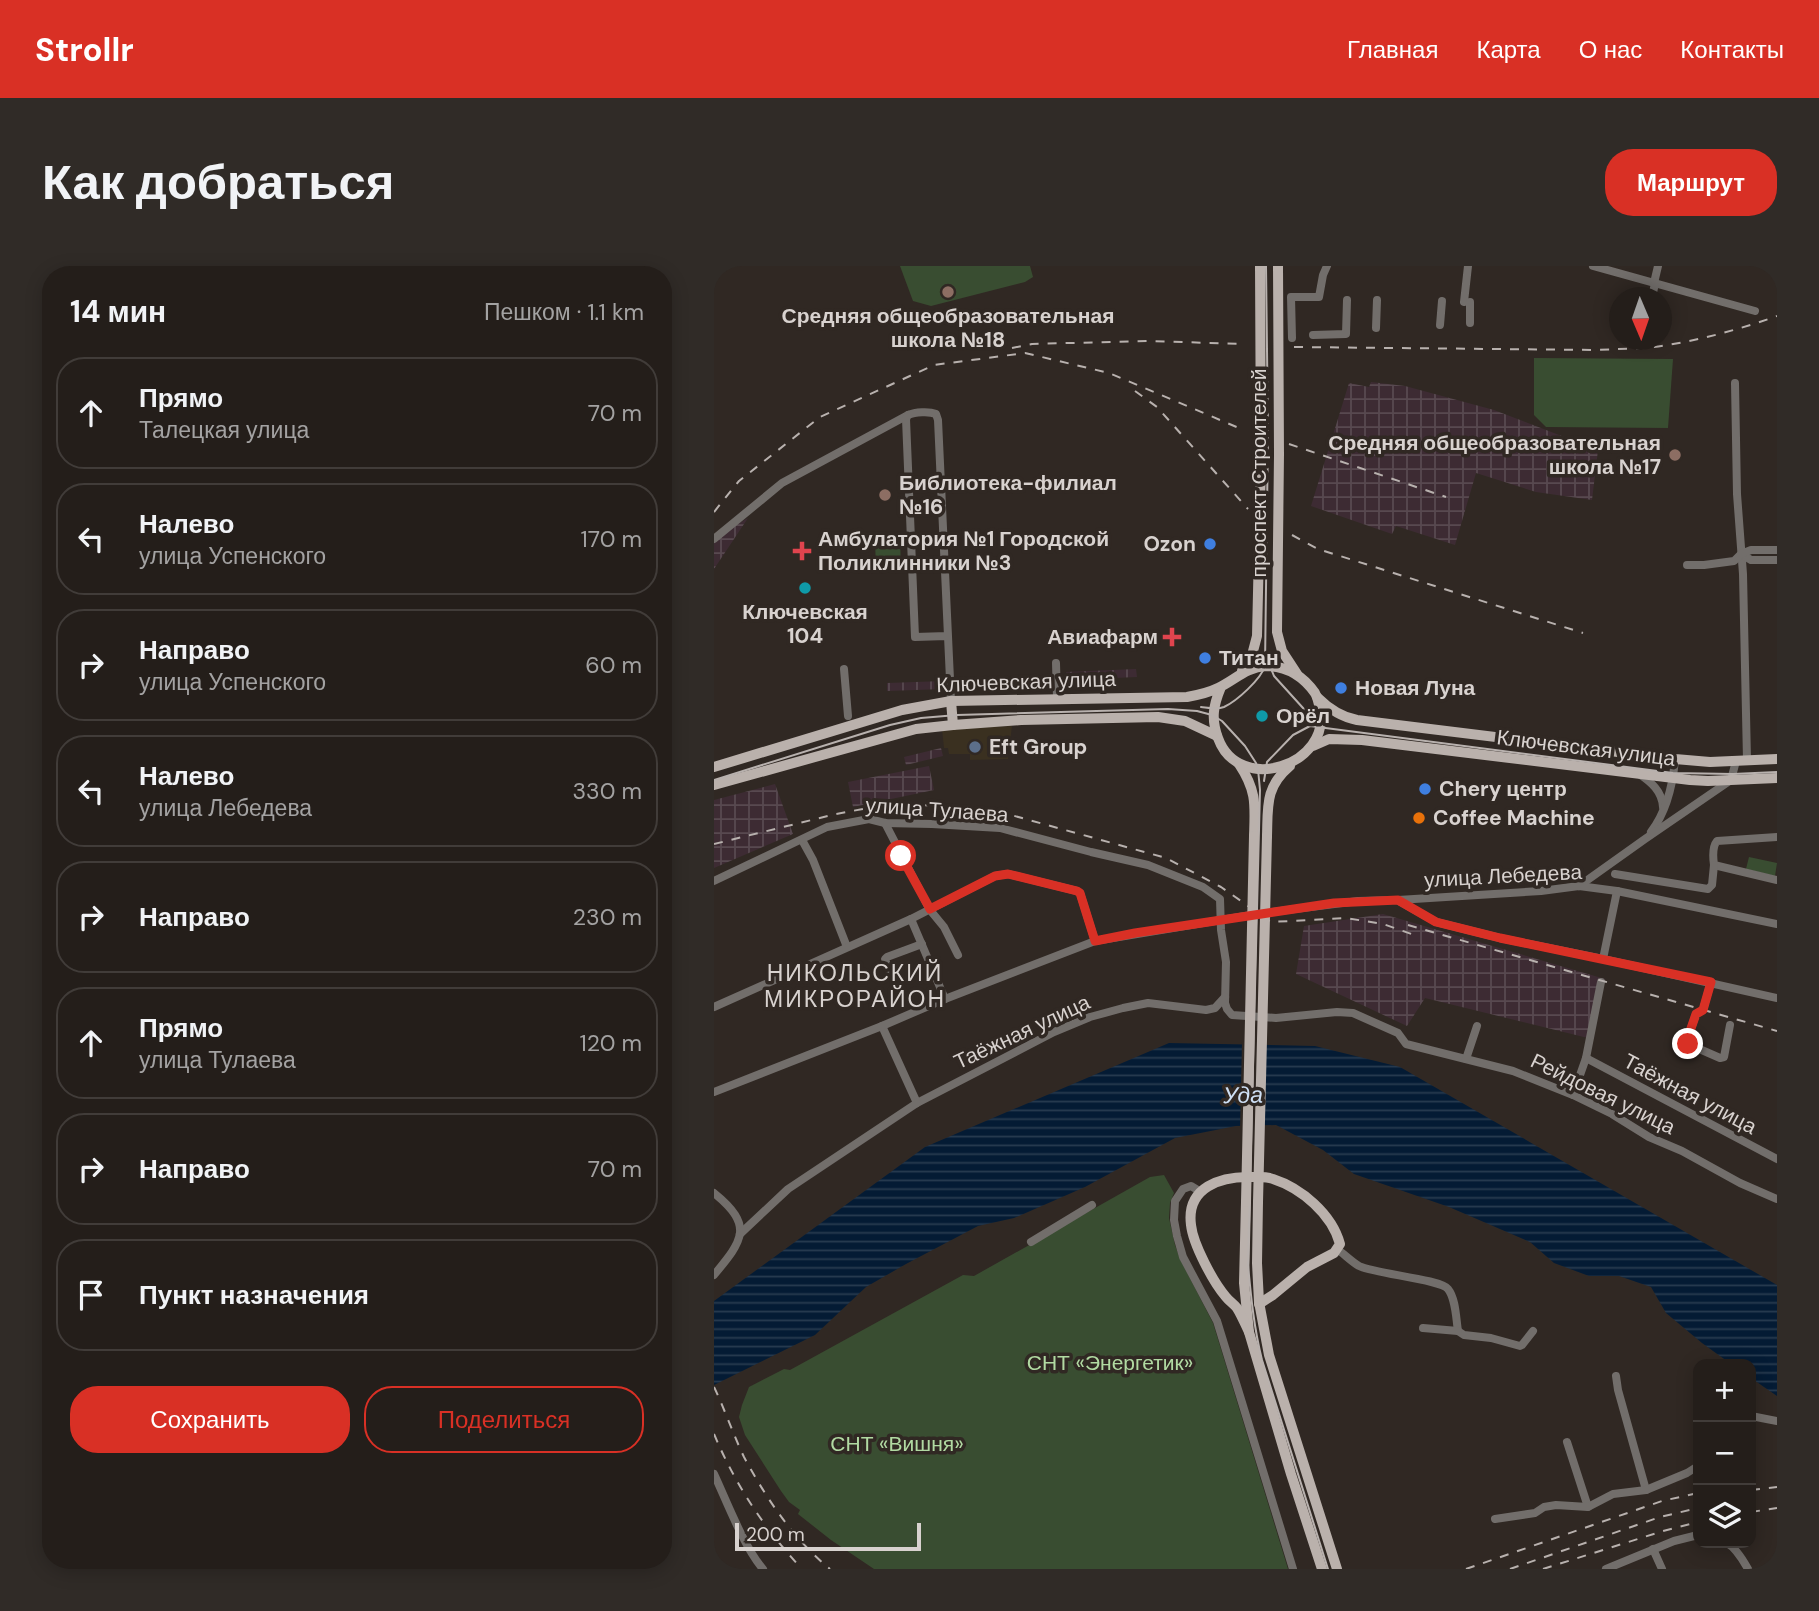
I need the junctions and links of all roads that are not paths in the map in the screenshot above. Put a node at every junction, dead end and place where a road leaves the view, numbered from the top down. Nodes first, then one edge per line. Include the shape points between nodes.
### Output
1 (1260, 266) edge
2 (1278, 266) edge
3 (1326, 266) edge
4 (1468, 266) edge
5 (1592, 266) edge
6 (1658, 266) edge
7 (1654, 283) junction
8 (1653, 287) edge
9 (1347, 300) dead end
10 (1377, 300) dead end
11 (1442, 302) dead end
12 (1755, 311) dead end
13 (1470, 323) dead end
14 (1440, 325) dead end
15 (1376, 328) dead end
16 (1313, 335) dead end
17 (1292, 338) dead end
18 (1735, 383) dead end
19 (908, 415) junction
20 (714, 539) edge
21 (1777, 550) edge
22 (1741, 554) junction
23 (1777, 560) edge
24 (1687, 565) dead end
25 (947, 636) junction
26 (1056, 663) dead end
27 (844, 669) dead end
28 (1240, 674) junction
29 (1298, 674) junction
30 (1220, 687) junction
31 (1317, 696) junction
32 (1057, 698) junction
33 (951, 701) junction
34 (848, 716) dead end
35 (953, 725) junction
36 (1217, 736) junction
37 (1310, 748) junction
38 (1301, 757) junction
39 (1675, 759) junction
40 (1777, 759) edge
41 (1741, 760) junction
42 (1239, 764) junction
43 (714, 767) edge
44 (1636, 773) junction
45 (1673, 778) junction
46 (1777, 778) edge
47 (1731, 780) junction
48 (714, 785) edge
49 (1663, 809) junction
50 (885, 823) junction
51 (1777, 837) edge
52 (1645, 839) junction
53 (802, 840) junction
54 (1616, 859) junction
55 (1714, 866) junction
56 (1615, 874) junction
57 (1777, 880) edge
58 (714, 881) edge
59 (1579, 886) junction
60 (1618, 891) junction
61 (1398, 900) junction
62 (930, 909) junction
63 (912, 919) junction
64 (1222, 920) junction
65 (1777, 924) edge
66 (1095, 941) junction
67 (922, 944) junction
68 (846, 947) junction
69 (958, 955) dead end
70 (1603, 959) junction
71 (890, 974) dead end
72 (1601, 982) dead end
73 (1711, 982) junction
74 (1225, 997) junction
75 (1777, 998) edge
76 (945, 999) junction
77 (714, 1007) edge
78 (1730, 1025) dead end
79 (882, 1026) junction
80 (1477, 1026) dead end
81 (1587, 1058) junction
82 (1466, 1059) junction
83 (714, 1092) edge
84 (1573, 1096) junction
85 (917, 1103) junction
86 (1777, 1159) edge
87 (1201, 1192) junction
88 (714, 1193) edge
89 (1777, 1199) edge
90 (1092, 1205) dead end
91 (740, 1234) junction
92 (1031, 1242) dead end
93 (1338, 1249) junction
94 (714, 1275) edge
95 (1244, 1283) junction
96 (1225, 1296) junction
97 (1259, 1304) junction
98 (1423, 1328) dead end
99 (1458, 1331) junction
100 (1533, 1331) dead end
101 (1249, 1332) junction
102 (1616, 1376) dead end
103 (1756, 1417) edge
104 (1777, 1421) edge
105 (1567, 1442) dead end
106 (1693, 1469) edge
107 (714, 1474) edge
108 (1646, 1490) junction
109 (1588, 1507) junction
110 (1495, 1519) dead end
111 (1693, 1536) edge
112 (1734, 1548) edge
113 (1653, 1549) junction
114 (763, 1569) edge
115 (1293, 1569) edge
116 (1322, 1569) edge
117 (1337, 1569) edge
118 (1606, 1569) edge
119 (1662, 1569) edge
120 (1748, 1569) edge

1 - 28 main road, проспект Строителей via 1257,636
2 - 29 main road, проспект Строителей via 1277,632 1282,651
3 - 17 street via 1319,297 1291,297
4 - 13 street
5 - 7 street
6 - 7 street
7 - 8 street
7 - 12 street
9 - 16 street via 1346,334
10 - 15 street
11 - 14 street
18 - 22 street
19 - 20 street via 782,483
19 - 25 street via 932,412 938,420
19 - 25 street via 915,637
21 - 22 street
22 - 23 street
22 - 24 street via 1734,561
22 - 41 street
25 - 33 street
26 - 32 street
27 - 34 street
28 - 29 main road via 1270,666
28 - 30 main road
29 - 31 main road
30 - 32 main road, Ключевская улица via 1187,696
30 - 36 main road via 1212,715
31 - 37 main road via 1321,722
31 - 39 main road, Ключевская улица via 1328,708 1350,719
32 - 33 main road, Ключевская улица
33 - 35 main road
33 - 43 main road, Ключевская улица via 902,710
35 - 36 main road, Ключевская улица via 1158,717 1185,721
35 - 48 main road, Ключевская улица via 916,729
36 - 42 main road
37 - 38 main road
37 - 44 main road, Ключевская улица via 1329,739 1362,740
38 - 42 main road via 1269,770
38 - 97 main road, bridge via 1273,783 1268,802
39 - 41 main road, Ключевская улица
39 - 45 street
40 - 41 main road, Ключевская улица
41 - 47 street
42 - 95 main road, bridge via 1253,788 1255,810
44 - 45 main road, Ключевская улица
44 - 49 street via 1655,786
45 - 47 main road, Ключевская улица
45 - 49 street
46 - 47 main road, Ключевская улица
47 - 52 street
49 - 52 street
50 - 53 street, улица Тулаева via 869,819 848,822
50 - 62 street
50 - 64 street, улица Тулаева via 1000,828 1148,865 1203,887 1220,899
51 - 55 street via 1717,841
52 - 54 street
53 - 58 street, улица Тулаева
53 - 68 street
54 - 56 street
54 - 59 street
55 - 56 street via 1708,889
55 - 57 street
56 - 60 street
59 - 60 street, улица Лебедева
59 - 61 street, улица Лебедева
60 - 65 street, улица Лебедева
60 - 70 street
61 - 64 street, улица Лебедева via 1334,903
61 - 70 street via 1436,922
62 - 63 street
62 - 66 street via 1008,874 1080,893
62 - 69 street
63 - 67 street
63 - 68 street
64 - 66 street, улица Лебедева
64 - 74 street
66 - 76 street, улица Лебедева
67 - 71 street via 887,957
67 - 76 street
68 - 77 street
70 - 73 street
72 - 81 street
73 - 75 street
73 - 78 street via 1688,1044 1724,1058
74 - 82 street, Рейдовая улица via 1232,1015 1276,1018 1353,1013 1398,1033 1406,1044
74 - 85 street, Таёжная улица via 1206,1010 1149,1003 1090,1017
76 - 79 street, улица Лебедева
79 - 83 street, улица Лебедева
79 - 85 street
80 - 82 street
81 - 84 street
81 - 86 street, Таёжная улица
82 - 84 street, Рейдовая улица via 1513,1071
84 - 89 street, Рейдовая улица
85 - 91 street, Таёжная улица via 788,1189
87 - 93 main road via 1234,1176 1270,1177 1314,1204 1338,1236
87 - 96 main road via 1190,1209 1191,1227 1205,1264
87 - 115 street via 1191,1186 1175,1201 1177,1236 1183,1257 1217,1321
88 - 91 street via 734,1213
90 - 92 street
91 - 94 street, Таёжная улица via 735,1250
93 - 97 main road
93 - 99 street via 1360,1266 1447,1287
95 - 96 main road via 1240,1290
95 - 101 main road
96 - 101 main road
97 - 117 main road via 1269,1355
98 - 99 street
99 - 100 street via 1520,1346
101 - 116 main road
102 - 108 street
103 - 104 street
105 - 109 street
106 - 108 street
107 - 114 street
108 - 109 street via 1612,1494
109 - 110 street via 1556,1505
111 - 113 street
112 - 120 street
113 - 118 street
113 - 119 street

